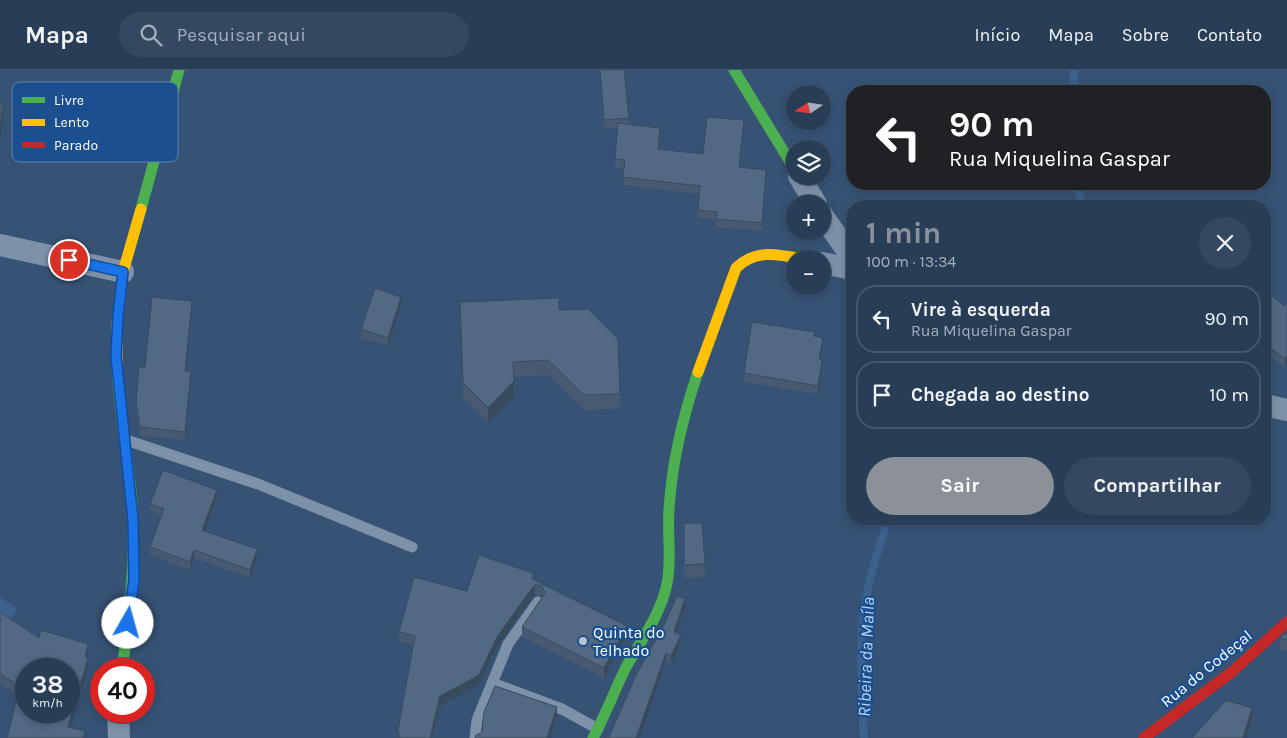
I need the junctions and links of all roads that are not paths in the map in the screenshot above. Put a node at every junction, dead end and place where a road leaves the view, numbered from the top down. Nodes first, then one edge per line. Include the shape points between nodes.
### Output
1 (734, 70) edge
2 (786, 155) edge
3 (153, 162) edge
4 (831, 228) edge
5 (0, 245) edge
6 (846, 248) edge
7 (786, 257) edge
8 (831, 265) edge
9 (846, 268) edge
10 (123, 272) junction
11 (1271, 407) edge
12 (1287, 410) edge
13 (125, 439) junction
14 (412, 547) dead end
15 (538, 602) edge
16 (1287, 622) edge
17 (123, 658) edge
18 (492, 683) junction
19 (118, 723) edge
20 (596, 733) edge
21 (119, 738) edge
22 (475, 738) edge
23 (1144, 738) edge

1 - 2 street
3 - 10 street
4 - 6 street
5 - 10 street
7 - 20 street via 750,256 742,261 733,277 696,375 677,454 671,486 669,574 665,592
8 - 9 street
10 - 13 street via 116,356
11 - 12 street
13 - 14 lane via 258,484
13 - 17 street via 133,520 134,580
15 - 18 lane via 510,640
16 - 23 street, Rua do Codeçal via 1233,671
18 - 20 lane via 562,709
18 - 22 lane via 477,720
19 - 21 street

